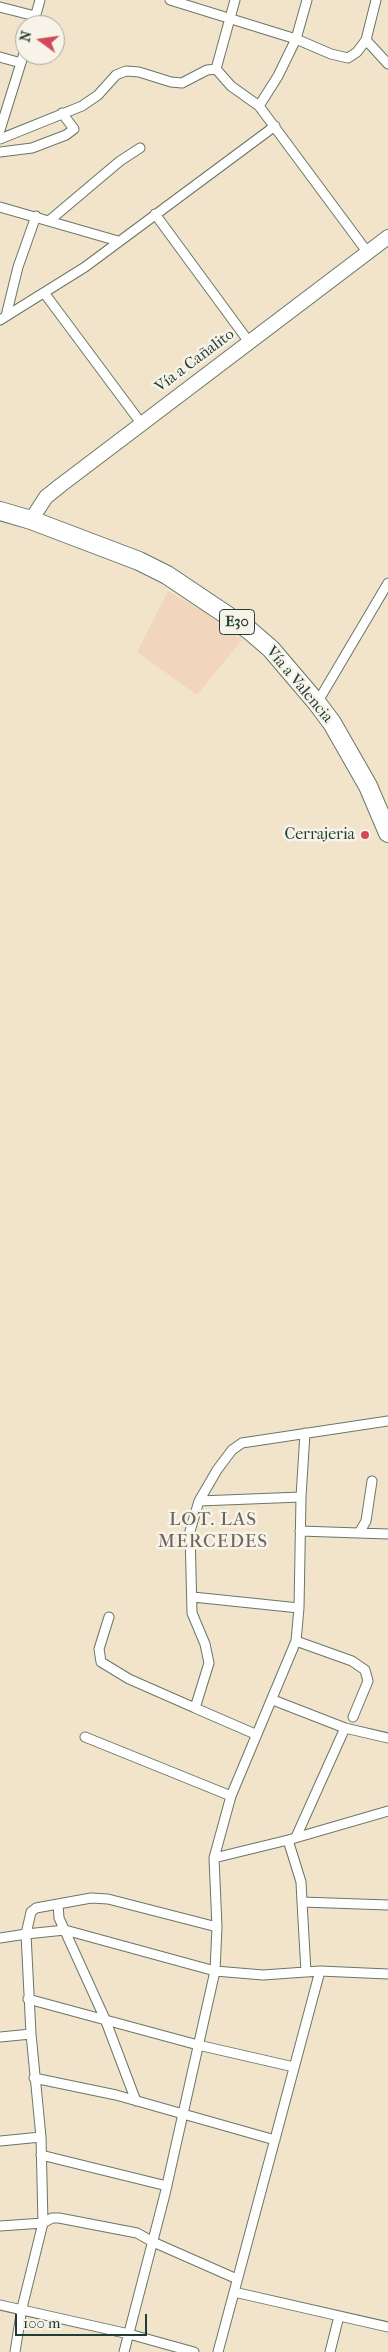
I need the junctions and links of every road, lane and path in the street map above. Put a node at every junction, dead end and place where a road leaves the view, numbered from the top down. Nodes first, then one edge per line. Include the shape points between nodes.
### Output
1 (40, 0) edge
2 (170, 0) edge
3 (235, 0) edge
4 (307, 0) edge
5 (376, 0) edge
6 (0, 7) edge
7 (19, 15) edge
8 (36, 15) edge
9 (229, 20) junction
10 (296, 39) junction
11 (366, 40) junction
12 (0, 57) edge
13 (15, 61) edge
14 (388, 64) edge
15 (20, 65) edge
16 (216, 69) junction
17 (259, 106) junction
18 (62, 113) junction
19 (275, 126) junction
20 (0, 130) edge
21 (0, 140) edge
22 (140, 148) dead end
23 (0, 152) edge
24 (0, 207) edge
25 (154, 214) junction
26 (36, 216) junction
27 (50, 220) junction
28 (388, 237) edge
29 (118, 241) junction
30 (368, 253) junction
31 (44, 294) junction
32 (3, 318) edge
33 (249, 342) junction
34 (141, 423) junction
35 (0, 511) edge
36 (31, 520) junction
37 (388, 583) edge
38 (317, 703) junction
39 (388, 833) edge
40 (388, 1421) edge
41 (305, 1434) junction
42 (372, 1481) dead end
43 (301, 1497) junction
44 (199, 1501) junction
45 (300, 1531) junction
46 (359, 1533) junction
47 (388, 1534) edge
48 (193, 1597) junction
49 (298, 1608) junction
50 (109, 1617) dead end
51 (296, 1641) junction
52 (273, 1700) junction
53 (195, 1708) junction
54 (353, 1717) dead end
55 (345, 1728) junction
56 (255, 1734) junction
57 (85, 1737) dead end
58 (388, 1738) edge
59 (231, 1796) junction
60 (388, 1811) edge
61 (292, 1838) junction
62 (214, 1858) junction
63 (302, 1902) junction
64 (58, 1904) junction
65 (388, 1905) edge
66 (217, 1927) junction
67 (65, 1930) junction
68 (26, 1934) junction
69 (0, 1938) edge
70 (215, 1971) junction
71 (320, 1971) junction
72 (306, 1972) junction
73 (388, 1974) edge
74 (28, 1999) junction
75 (105, 2019) junction
76 (31, 2034) junction
77 (0, 2037) edge
78 (198, 2045) junction
79 (294, 2067) junction
80 (34, 2078) junction
81 (136, 2101) junction
82 (182, 2114) junction
83 (41, 2137) junction
84 (275, 2140) junction
85 (0, 2141) edge
86 (41, 2155) junction
87 (167, 2186) junction
88 (43, 2223) junction
89 (0, 2226) edge
90 (153, 2242) junction
91 (237, 2279) junction
92 (234, 2292) junction
93 (0, 2305) edge
94 (22, 2308) junction
95 (339, 2316) junction
96 (388, 2327) edge
97 (129, 2334) junction
98 (14, 2352) edge
99 (124, 2352) edge
100 (194, 2352) edge
101 (218, 2352) edge
102 (330, 2352) edge

1 - 8 street
2 - 9 street
3 - 9 street
4 - 10 street
5 - 11 street
6 - 7 street
9 - 10 street
9 - 16 street
10 - 11 street via 348,58
10 - 17 street
11 - 14 street
12 - 13 street
15 - 20 street
16 - 17 street via 231,86
16 - 18 street via 207,70 182,83 126,71 116,74 98,95 82,106
17 - 19 street
18 - 21 street
18 - 23 street via 74,129 66,135 32,148
19 - 25 street
19 - 30 street
22 - 27 street via 120,160
24 - 26 street
25 - 29 street
25 - 33 street
26 - 27 street
26 - 32 street
27 - 29 street
28 - 30 main road, Vía a Cañalito
29 - 31 street
30 - 33 main road, Vía a Cañalito
31 - 32 street
31 - 34 street
33 - 34 main road, Vía a Cañalito
34 - 36 main road, Vía a Cañalito via 46,497
35 - 36 highway, Vía a Valencia / E30
36 - 38 highway, Vía a Valencia / E30 via 167,575 249,630 271,649
37 - 38 street
38 - 39 highway, Vía a Valencia / E30 via 358,766
40 - 41 street
41 - 43 street
41 - 44 street via 237,1446 217,1470
42 - 46 street via 366,1522
43 - 44 street
43 - 45 street
44 - 48 street via 189,1540
45 - 46 street
45 - 49 street
46 - 47 street
48 - 49 street
48 - 53 street via 192,1613 209,1663
49 - 51 street
50 - 53 street via 99,1649 101,1662 129,1679
51 - 52 street
51 - 54 street via 352,1661 366,1670 368,1681
52 - 55 street
52 - 56 street
53 - 56 street
55 - 58 street
55 - 61 street
56 - 59 street
57 - 59 street
59 - 62 street
60 - 61 street
61 - 62 street
61 - 63 street
62 - 66 street
63 - 65 street
63 - 72 street
64 - 66 street via 99,1898
64 - 67 street via 59,1918
64 - 68 street via 33,1909
66 - 70 street
67 - 68 street
67 - 70 street
67 - 75 street
68 - 69 street
68 - 74 street
70 - 72 street via 263,1975
70 - 78 street
71 - 72 street
71 - 73 street
71 - 79 street
74 - 75 street
74 - 76 street
75 - 78 street
75 - 81 street
76 - 77 street
76 - 80 street
78 - 79 street
78 - 82 street
79 - 84 street
80 - 81 street
80 - 83 street
81 - 82 street
82 - 84 street
82 - 87 street
83 - 85 street
83 - 86 street
84 - 91 street
86 - 87 street
86 - 88 street
87 - 90 street
88 - 89 street
88 - 90 street via 52,2218 66,2218 137,2233
88 - 94 street
90 - 91 street
90 - 97 street
91 - 92 street
92 - 95 street
92 - 101 street
93 - 94 street
94 - 97 street
94 - 98 street
95 - 96 street
95 - 102 street
97 - 99 street
97 - 100 street

